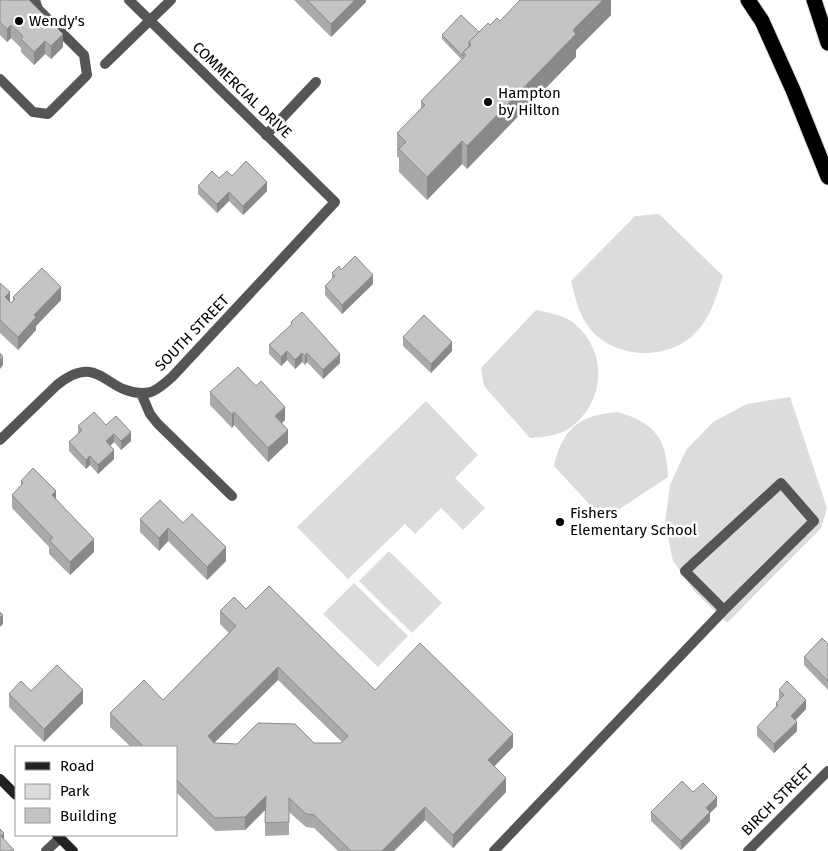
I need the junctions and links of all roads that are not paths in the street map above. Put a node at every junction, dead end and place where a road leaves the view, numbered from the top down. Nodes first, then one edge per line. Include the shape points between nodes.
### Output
1 (35, 0) edge
2 (129, 0) edge
3 (171, 0) edge
4 (748, 0) edge
5 (814, 0) edge
6 (150, 21) junction
7 (828, 43) edge
8 (105, 64) dead end
9 (0, 79) edge
10 (316, 82) dead end
11 (266, 135) junction
12 (828, 177) edge
13 (335, 202) joint
14 (141, 393) junction
15 (0, 440) edge
16 (232, 496) dead end
17 (724, 610) junction
18 (828, 770) edge
19 (0, 779) edge
20 (15, 794) edge
21 (58, 836) edge
22 (46, 851) edge
23 (73, 851) edge
24 (494, 851) edge
25 (748, 851) edge

1 - 9 street via 38,9 84,54 87,75 48,114 33,112
2 - 6 street, COMMERCIAL DRIVE
3 - 6 street
4 - 12 highway via 762,21
5 - 7 highway
6 - 8 street
6 - 11 street, COMMERCIAL DRIVE
10 - 11 street
11 - 13 street, COMMERCIAL DRIVE
13 - 14 street, SOUTH STREET via 172,377 152,392
14 - 15 street via 124,389 98,374 88,371 76,373 57,385
14 - 16 street via 158,424
17 - 17 street via 814,521 781,482 685,571
17 - 24 street
18 - 25 street, BIRCH STREET
19 - 20 street
21 - 22 street
21 - 23 street

